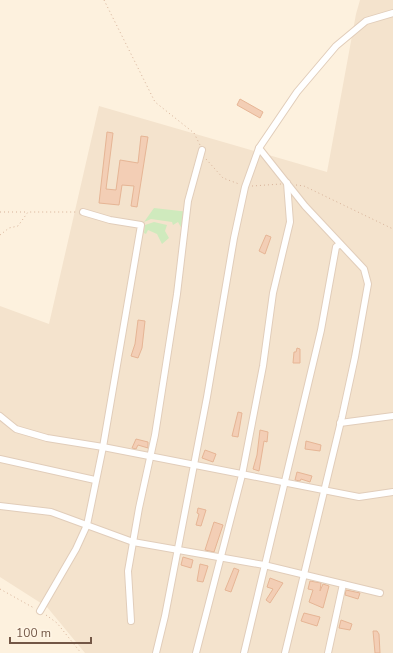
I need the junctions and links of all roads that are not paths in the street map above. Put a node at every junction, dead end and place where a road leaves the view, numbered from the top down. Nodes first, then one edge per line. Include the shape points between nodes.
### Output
1 (393, 13) edge
2 (259, 148) junction
3 (202, 150) road end
4 (287, 184) junction
5 (83, 212) road end
6 (340, 244) junction
7 (0, 416) edge
8 (393, 416) edge
9 (340, 423) junction
10 (103, 447) junction
11 (150, 458) junction
12 (0, 459) edge
13 (194, 466) junction
14 (242, 475) junction
15 (96, 480) junction
16 (284, 483) junction
17 (323, 490) junction
18 (393, 492) edge
19 (0, 506) edge
20 (87, 525) junction
21 (133, 542) junction
22 (178, 551) junction
23 (220, 558) junction
24 (264, 565) junction
25 (304, 575) junction
26 (343, 584) junction
27 (380, 593) dead end
28 (40, 611) road end
29 (131, 621) dead end
30 (156, 653) edge
31 (196, 653) edge
32 (244, 653) edge
33 (285, 653) edge
34 (328, 653) edge

1 - 2 street via 366,20 336,46 298,92
2 - 4 street
2 - 13 street via 245,187 234,238
3 - 11 street via 188,201 177,294
4 - 6 street
4 - 14 street via 290,222 273,294 263,366
5 - 10 street via 141,225
6 - 9 street via 364,269 368,284
6 - 16 street via 336,248 321,330
7 - 10 street via 16,429
8 - 9 street
9 - 17 street
10 - 11 street
10 - 15 street
11 - 13 street
11 - 21 street
12 - 15 street
13 - 14 street
13 - 22 street
14 - 16 street
14 - 23 street
15 - 20 street
16 - 17 street
16 - 24 street
17 - 18 street via 359,497
17 - 25 street
19 - 20 street via 51,512
20 - 21 street
20 - 28 street
21 - 22 street
21 - 29 street via 128,571
22 - 23 street
22 - 30 street
23 - 24 street
23 - 31 street
24 - 25 street
24 - 32 street
25 - 26 street
25 - 33 street
26 - 27 street
26 - 34 street

